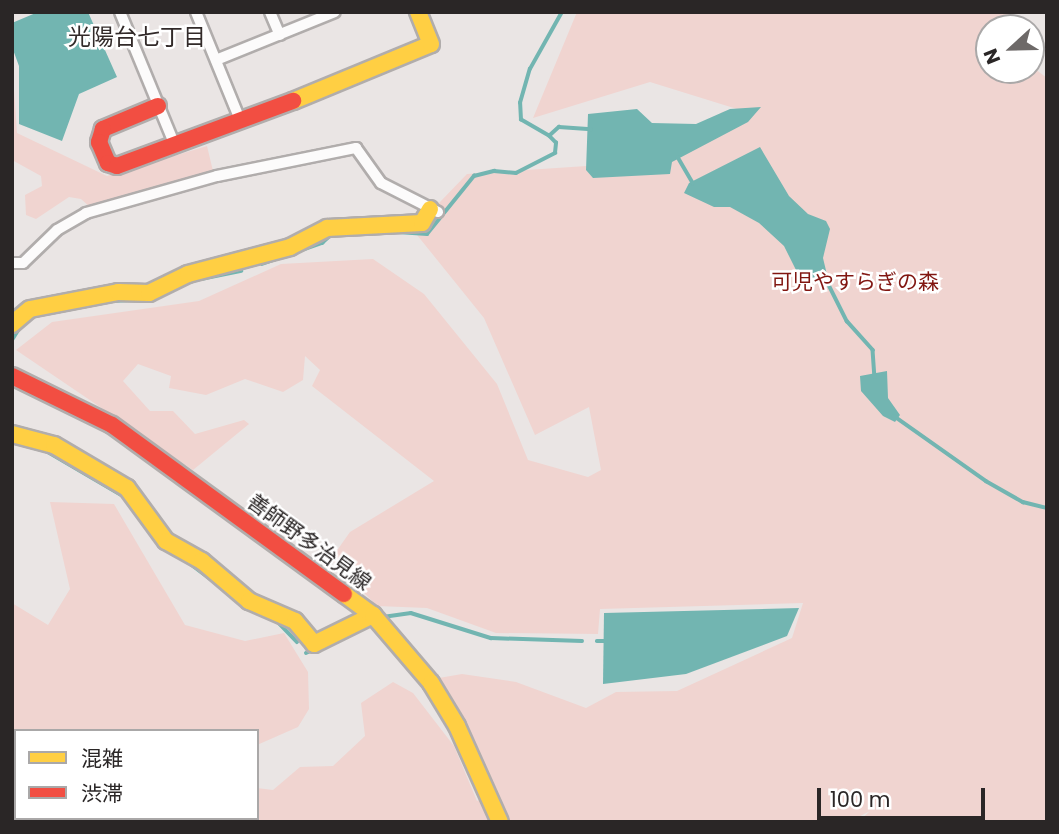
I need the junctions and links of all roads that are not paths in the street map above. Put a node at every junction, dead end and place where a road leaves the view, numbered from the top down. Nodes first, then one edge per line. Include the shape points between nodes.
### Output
1 (120, 12) edge
2 (196, 12) edge
3 (270, 12) edge
4 (335, 12) edge
5 (418, 12) edge
6 (279, 35) junction
7 (216, 60) junction
8 (158, 106) junction
9 (241, 122) junction
10 (174, 144) junction
11 (434, 211) joint
12 (12, 264) edge
13 (12, 324) edge
14 (12, 376) edge
15 (12, 434) edge
16 (373, 615) junction
17 (500, 822) edge

1 - 8 street
2 - 7 street
3 - 6 street
4 - 6 street
5 - 9 street via 431,44
6 - 7 street
7 - 9 street
8 - 10 street
8 - 10 street via 103,130 99,142 108,163 117,166
9 - 10 street
11 - 12 street via 381,183 356,148 217,176 86,213 57,230 23,263
11 - 13 street via 422,223 327,228 290,247 188,274 149,293 118,292 30,309
14 - 16 street, 善師野多治見線 via 111,425
15 - 16 street via 54,445 127,488 166,541 202,561 249,601 295,621 314,644
16 - 17 street, 善師野多治見線 via 438,693

